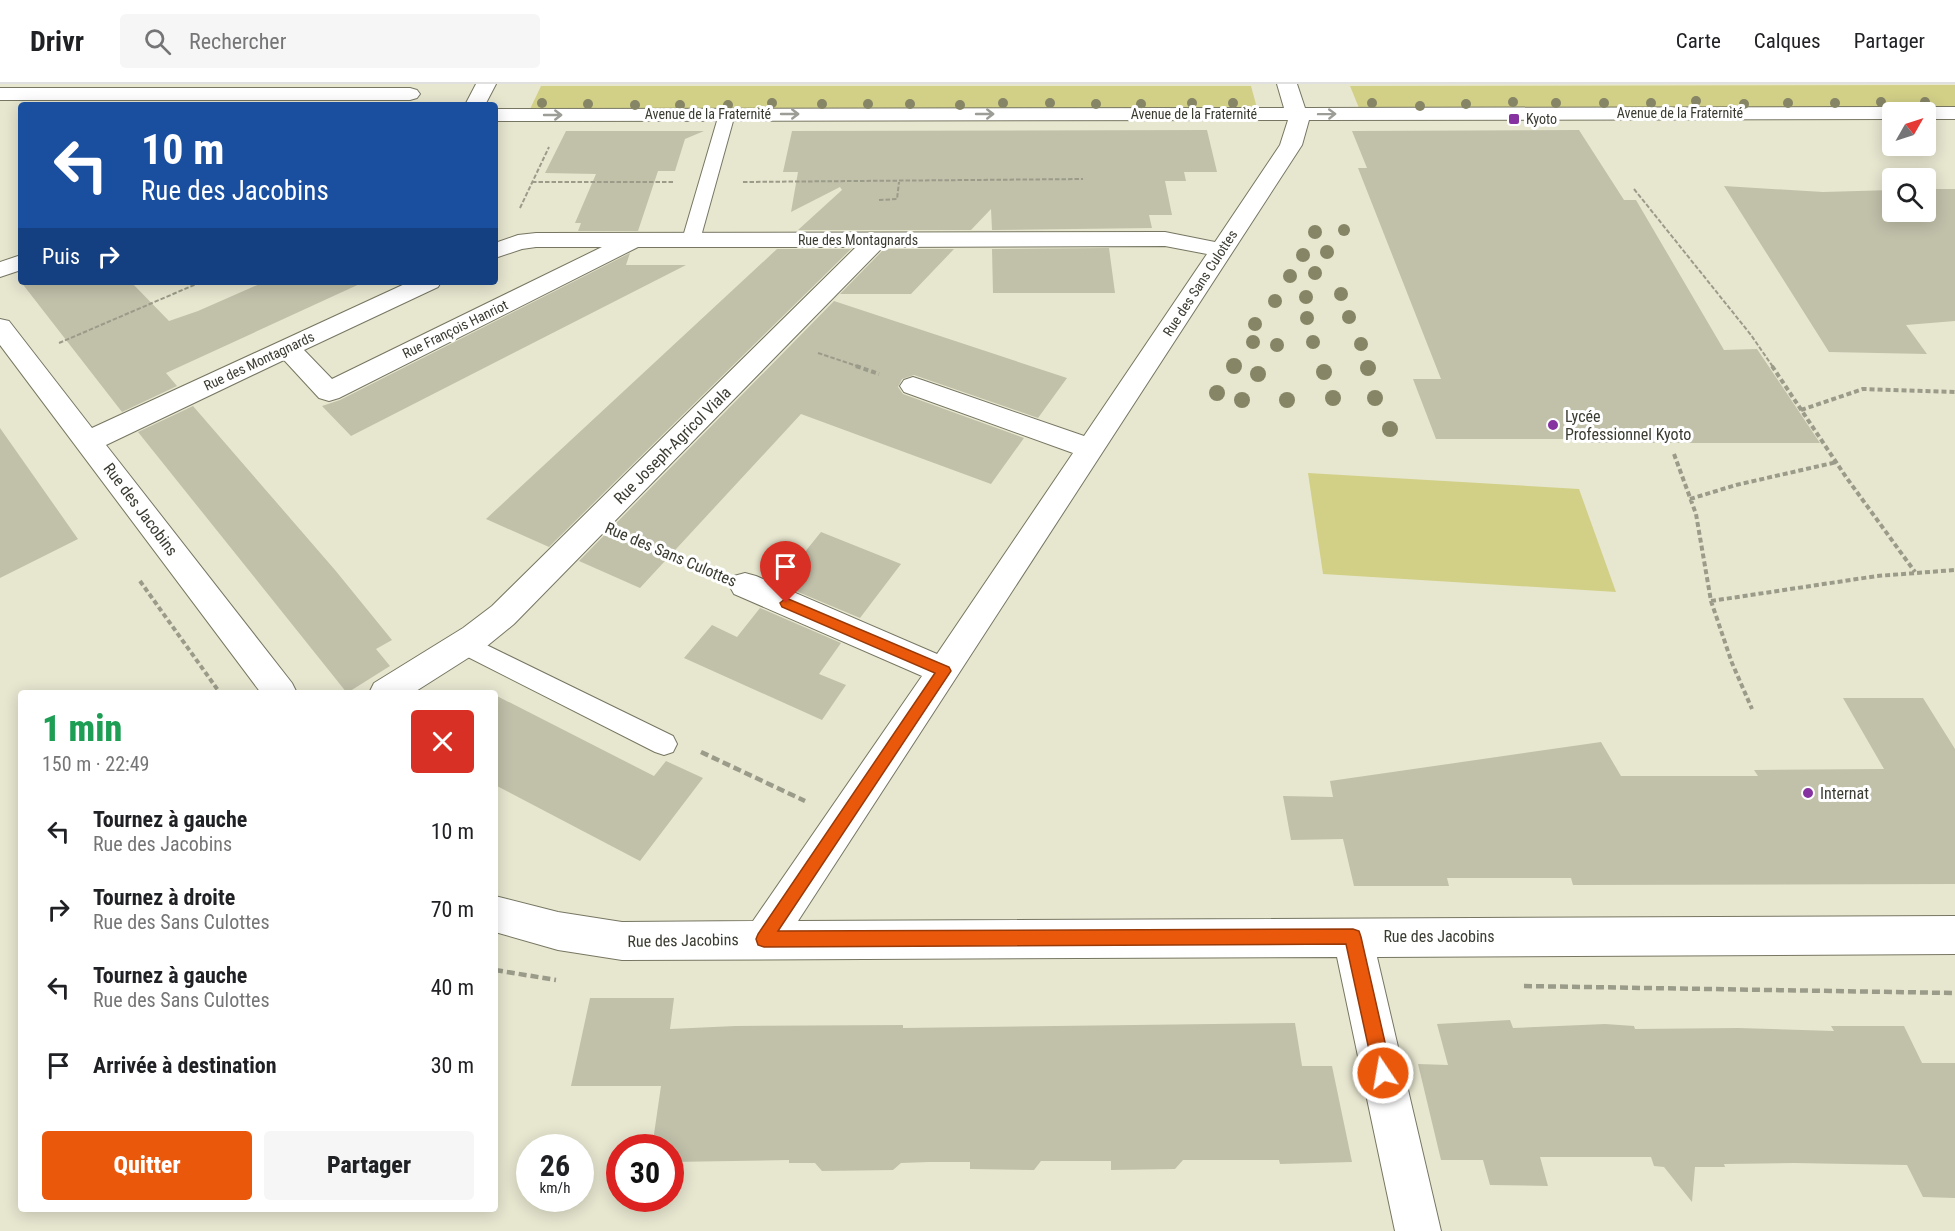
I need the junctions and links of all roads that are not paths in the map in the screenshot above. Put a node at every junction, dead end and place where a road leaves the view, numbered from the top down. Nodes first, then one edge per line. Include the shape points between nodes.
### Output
1 (486, 84) edge
2 (1287, 84) edge
3 (0, 94) edge
4 (414, 95) edge
5 (477, 102) edge
6 (1882, 113) edge
7 (1936, 113) edge
8 (1955, 113) edge
9 (727, 114) junction
10 (1298, 114) junction
11 (498, 115) edge
12 (636, 240) junction
13 (691, 240) junction
14 (876, 240) junction
15 (498, 250) edge
16 (1221, 251) junction
17 (18, 263) edge
18 (0, 270) edge
19 (422, 285) edge
20 (0, 327) edge
21 (286, 348) junction
22 (913, 386) road end
23 (89, 441) junction
24 (1091, 449) junction
25 (745, 585) road end
26 (464, 644) junction
27 (944, 671) junction
28 (277, 690) edge
29 (391, 690) edge
30 (664, 744) road end
31 (498, 915) edge
32 (1955, 935) edge
33 (1353, 937) junction
34 (764, 939) junction
35 (1418, 1231) edge

1 - 5 street
2 - 10 street
3 - 4 street
10 -> 6 street, Avenue de la Fraternité
7 - 8 street
9 -> 10 street, Avenue de la Fraternité
11 -> 9 street, Avenue de la Fraternité
9 - 13 lane
10 - 16 street, Rue des Sans Culottes via 1298,130 1291,145
12 - 13 street, Rue des Montagnards
12 - 15 street, Rue des Montagnards via 536,240
12 - 21 street, Rue François Hanriot via 329,392
13 - 14 street, Rue des Montagnards
14 - 16 street, Rue des Montagnards via 1165,239
14 - 26 street, Rue Joseph-Agricol Viala via 503,615
16 - 24 street, Rue des Sans Culottes
17 - 18 street
19 - 21 street, Rue des Montagnards
20 - 23 street, Rue des Jacobins
21 - 23 street, Rue des Montagnards
22 - 24 street
23 - 28 street, Rue des Jacobins
24 - 27 street, Rue des Sans Culottes
25 - 27 street, Rue des Sans Culottes
26 - 29 street, Rue Joseph-Agricol Viala
26 - 30 lane
27 - 34 street, Rue des Sans Culottes
31 - 34 street, Rue des Jacobins via 578,937 622,941
32 - 33 street, Rue des Jacobins
33 - 34 street, Rue des Jacobins
33 - 35 street

